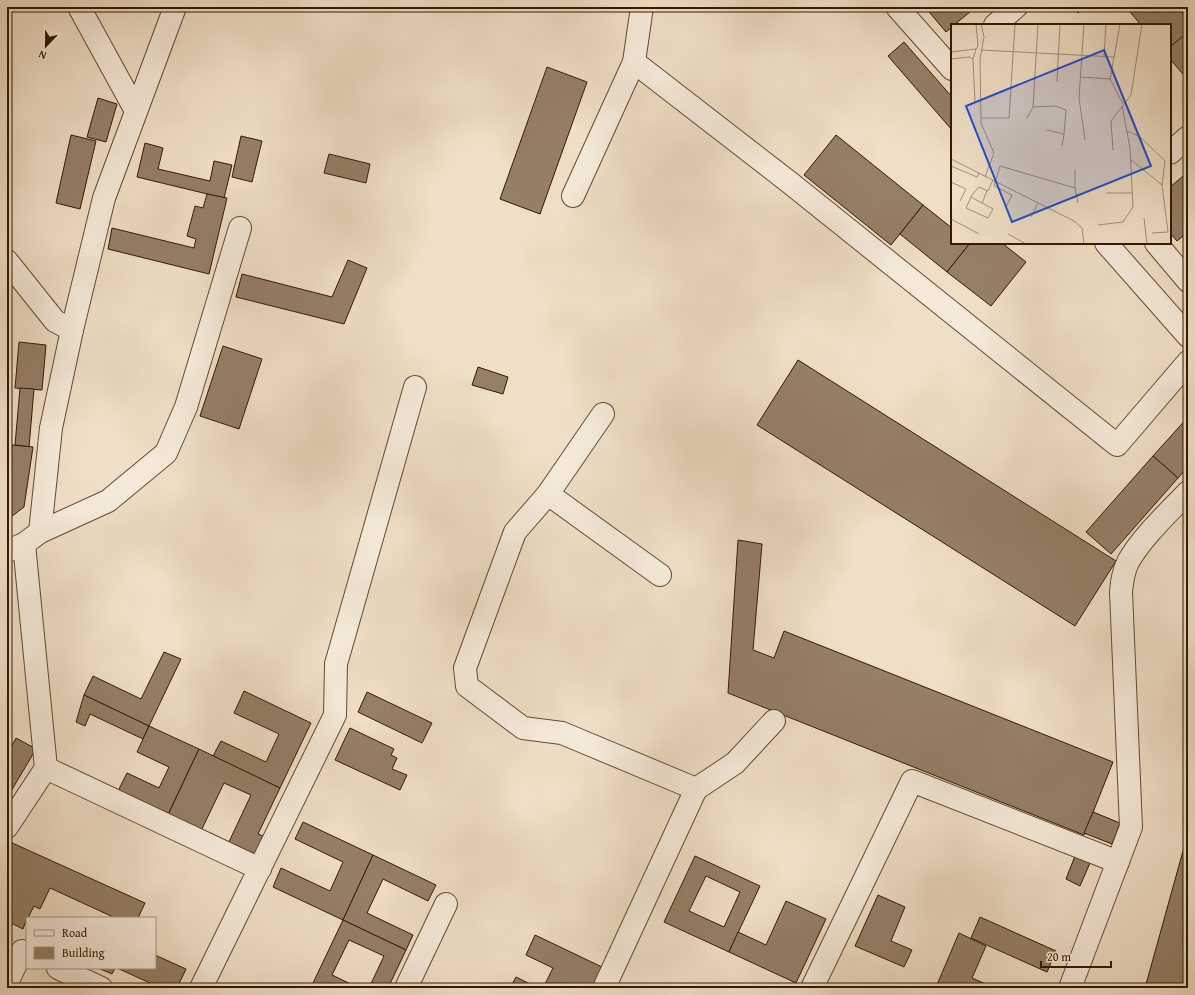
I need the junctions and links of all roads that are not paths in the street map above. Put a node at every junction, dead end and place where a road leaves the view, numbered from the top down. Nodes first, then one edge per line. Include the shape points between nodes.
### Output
1 (79, 7) edge
2 (175, 7) edge
3 (642, 7) edge
4 (897, 7) edge
5 (1016, 7) edge
6 (997, 24) edge
7 (634, 62) junction
8 (951, 66) edge
9 (136, 111) junction
10 (1188, 137) edge
11 (1171, 152) edge
12 (572, 196) dead end
13 (240, 228) dead end
14 (1107, 244) edge
15 (1157, 244) edge
16 (7, 262) edge
17 (1188, 281) edge
18 (72, 330) junction
19 (1188, 336) edge
20 (1188, 362) edge
21 (415, 388) dead end
22 (603, 414) dead end
23 (1188, 492) edge
24 (548, 494) junction
25 (24, 542) edge
26 (660, 575) dead end
27 (774, 721) dead end
28 (46, 768) junction
29 (696, 789) junction
30 (7, 827) edge
31 (1118, 862) junction
32 (260, 869) junction
33 (446, 904) dead end
34 (19, 949) edge
35 (60, 969) edge
36 (7, 983) edge
37 (101, 988) edge
38 (201, 988) edge
39 (406, 988) edge
40 (604, 988) edge
41 (812, 988) edge
42 (1070, 988) edge

1 - 9 street
2 - 9 street
3 - 7 street
4 - 8 street
5 - 6 street
7 - 12 street
7 - 20 street via 789,182 1117,445
9 - 18 street via 104,198
10 - 11 street
13 - 25 street via 186,407 166,453 108,501
14 - 19 street
15 - 17 street
16 - 18 street via 55,321
18 - 25 street
21 - 32 street via 336,664 335,715
22 - 24 street
23 - 31 street via 1141,542 1128,562 1123,576 1131,827
24 - 26 street
24 - 29 street via 515,532 465,668 467,686 523,728 562,733
25 - 28 street
27 - 29 street via 735,763
28 - 30 street
28 - 32 street
29 - 40 street
31 - 41 street via 912,781
31 - 42 street
32 - 38 street
33 - 39 street
34 - 36 street
35 - 37 street

